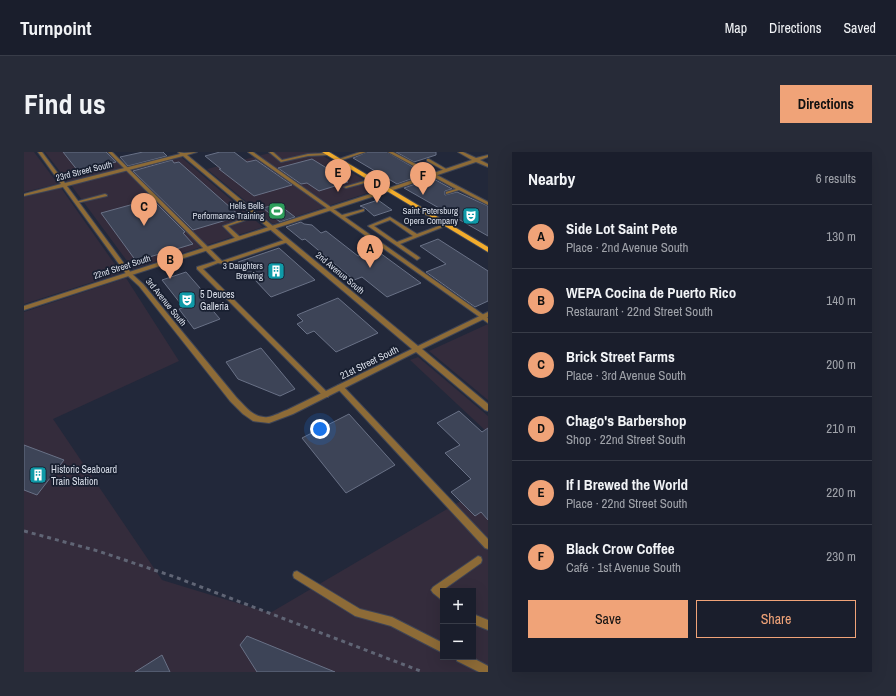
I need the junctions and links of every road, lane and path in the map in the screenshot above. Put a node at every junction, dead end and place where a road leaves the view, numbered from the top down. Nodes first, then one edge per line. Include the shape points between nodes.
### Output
1 (40, 152) edge
2 (110, 152) edge
3 (195, 152) edge
4 (250, 152) edge
5 (271, 152) edge
6 (364, 152) edge
7 (390, 152) edge
8 (460, 152) edge
9 (182, 153) edge
10 (327, 153) edge
11 (488, 156) edge
12 (338, 160) junction
13 (428, 160) dead end
14 (476, 160) junction
15 (488, 166) edge
16 (127, 169) junction
17 (446, 170) junction
18 (432, 175) junction
19 (371, 180) junction
20 (64, 185) junction
21 (346, 187) dead end
22 (459, 189) junction
23 (388, 190) junction
24 (448, 193) dead end
25 (24, 195) edge
26 (105, 195) dead end
27 (77, 202) junction
28 (488, 204) edge
29 (330, 208) junction
30 (362, 210) dead end
31 (256, 216) junction
32 (341, 217) junction
33 (446, 225) junction
34 (270, 227) junction
35 (372, 227) junction
36 (361, 231) junction
37 (417, 236) junction
38 (238, 238) junction
39 (286, 241) junction
40 (396, 244) junction
41 (207, 248) junction
42 (488, 250) edge
43 (417, 258) dead end
44 (221, 262) junction
45 (129, 274) junction
46 (24, 308) edge
47 (486, 317) edge
48 (418, 349) junction
49 (340, 388) junction
50 (326, 395) junction
51 (488, 408) edge
52 (256, 419) joint
53 (24, 531) edge
54 (488, 544) edge
55 (478, 560) dead end
56 (297, 575) dead end
57 (440, 593) edge
58 (476, 620) edge
59 (488, 625) edge
60 (440, 646) edge
61 (467, 660) edge
62 (488, 671) edge
63 (422, 672) edge

1 - 20 street, 3rd Avenue South
2 - 16 lane
3 - 9 street, 23rd Street South
4 - 29 lane
5 - 10 lane via 281,161
6 - 12 lane
7 - 18 lane
8 - 14 street
9 - 16 street, 23rd Street South
9 - 31 street, 2nd Avenue South
10 - 12 main road
11 - 14 street, 22nd Street South
12 - 19 main road
13 - 17 lane
14 - 15 street
14 - 17 street, 22nd Street South
16 - 20 street, 23rd Street South
16 - 41 lane
17 - 18 street, 22nd Street South
18 - 22 lane
18 - 23 street, 22nd Street South
19 - 21 lane
19 - 23 main road
20 - 25 street, 23rd Street South
20 - 27 street, 3rd Avenue South
22 - 24 lane
22 - 28 lane
23 - 29 street, 22nd Street South
23 - 33 main road
26 - 27 lane
27 - 45 street, 3rd Avenue South
29 - 32 lane
29 - 34 street, 22nd Street South
30 - 32 lane
31 - 34 street, 2nd Avenue South
31 - 38 lane via 225,226
32 - 36 lane
33 - 37 lane
33 - 42 main road
34 - 38 street, 22nd Street South
34 - 39 street, 2nd Avenue South
35 - 36 lane
35 - 37 lane via 370,226 390,218
35 - 40 lane
36 - 47 lane
37 - 40 lane
38 - 41 street, 22nd Street South
39 - 44 lane
39 - 48 street, 2nd Avenue South
40 - 43 lane
41 - 44 lane
41 - 45 street, 22nd Street South
44 - 50 lane via 199,268
45 - 46 street, 22nd Street South
45 - 52 street, 3rd Avenue South via 141,285 233,400
47 - 48 street, 21st Street South
48 - 49 street, 21st Street South
48 - 51 street, 2nd Avenue South
49 - 50 street, 21st Street South
49 - 54 lane
50 - 52 street, 21st Street South via 269,420
53 - 63 path via 98,551 176,577
55 - 57 lane via 436,590
56 - 60 lane via 358,614 392,622
58 - 59 lane
61 - 62 lane

